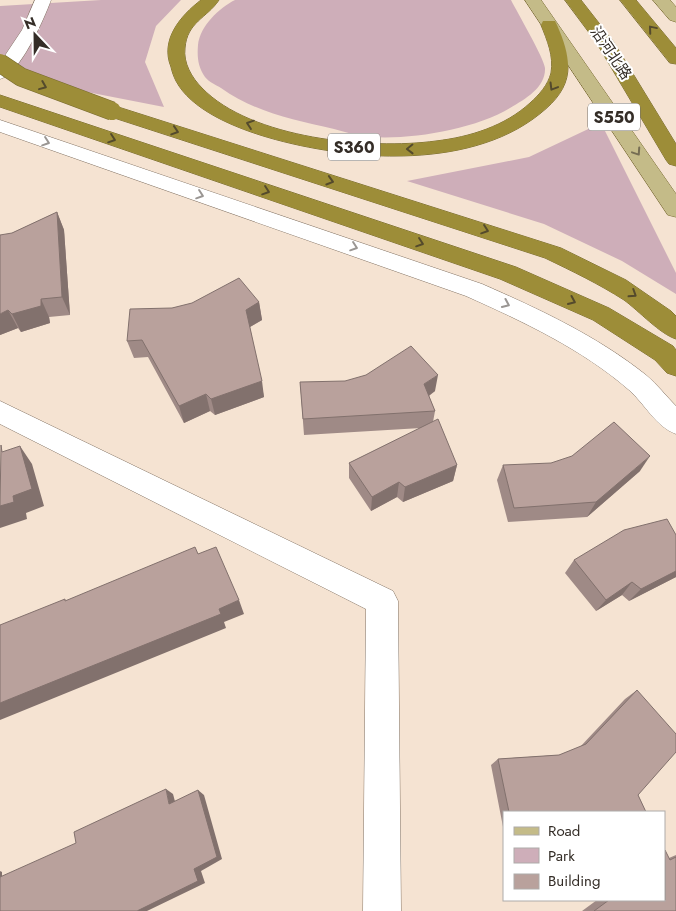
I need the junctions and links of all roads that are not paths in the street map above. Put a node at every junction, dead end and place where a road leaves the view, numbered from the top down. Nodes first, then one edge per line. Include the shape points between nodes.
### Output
1 (43, 0) edge
2 (211, 0) edge
3 (533, 0) edge
4 (574, 0) edge
5 (628, 0) edge
6 (661, 0) edge
7 (676, 17) edge
8 (550, 25) junction
9 (676, 59) edge
10 (0, 63) edge
11 (0, 74) edge
12 (0, 100) edge
13 (0, 126) edge
14 (676, 160) edge
15 (676, 210) edge
16 (676, 330) edge
17 (676, 366) edge
18 (0, 412) edge
19 (676, 423) edge
20 (382, 911) edge

1 - 11 street via 21,49
8 -> 2 highway, S360 via 560,48 562,63 557,82 546,99 523,118 462,142 424,149 377,150 291,137 246,124 217,111 191,90 178,69 175,49 181,31 195,12
3 - 8 main road, S360
4 - 14 highway, 沿河北路 / S550 via 604,41
9 -> 5 highway
6 - 7 main road
8 -> 15 main road, S550
10 -> 16 highway, bridge via 22,77 112,111 553,253 632,293
12 -> 17 highway via 508,273 601,314 664,353
13 -> 19 street via 474,290 532,316 584,346 638,383
18 - 20 street via 382,600

